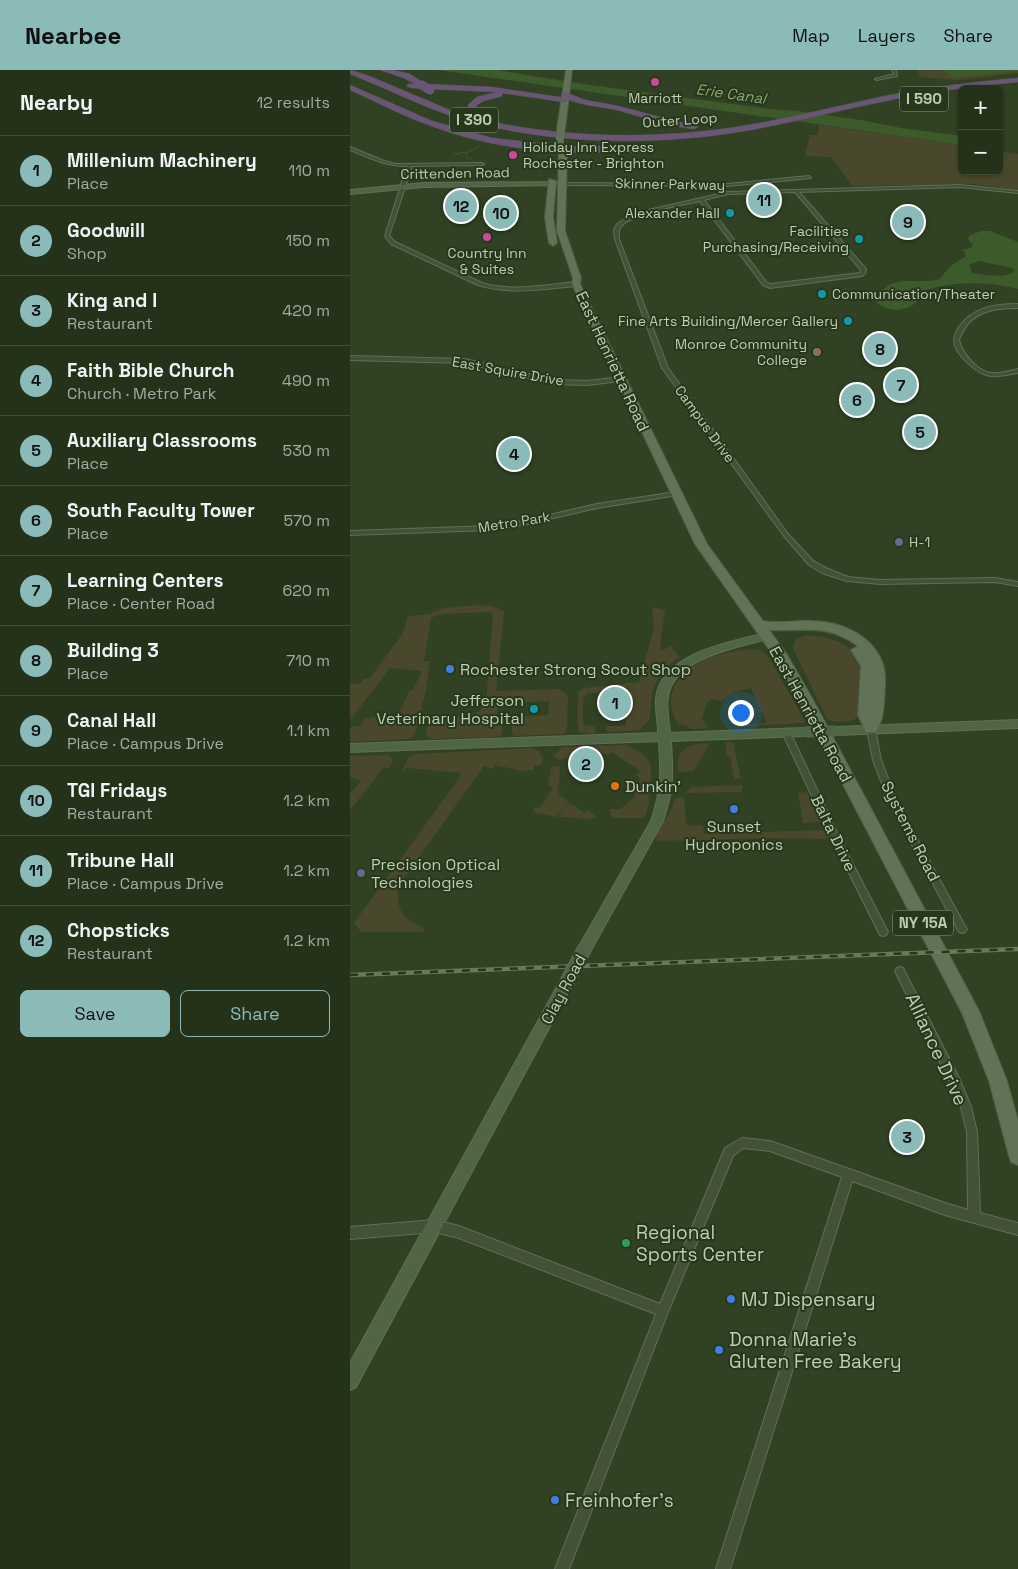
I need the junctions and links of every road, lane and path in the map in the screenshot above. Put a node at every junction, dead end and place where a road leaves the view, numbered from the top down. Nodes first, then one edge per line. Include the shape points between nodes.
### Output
1 (384, 70) edge
2 (894, 70) edge
3 (350, 71) edge
4 (568, 73) edge
5 (350, 77) edge
6 (878, 78) dead end
7 (1018, 78) edge
8 (350, 81) edge
9 (1018, 86) edge
10 (350, 87) edge
11 (1003, 88) edge
12 (433, 92) dead end
13 (913, 93) joint
14 (958, 95) edge
15 (564, 97) junction
16 (450, 103) dead end
17 (397, 108) junction
18 (787, 123) junction
19 (764, 124) junction
20 (510, 126) junction
21 (606, 137) junction
22 (559, 147) junction
23 (350, 148) edge
24 (594, 151) junction
25 (556, 162) junction
26 (482, 164) dead end
27 (410, 165) junction
28 (808, 177) dead end
29 (551, 184) junction
30 (561, 184) junction
31 (403, 186) junction
32 (795, 190) junction
33 (350, 192) edge
34 (1018, 192) edge
35 (702, 199) junction
36 (557, 254) dead end
37 (565, 273) dead end
38 (537, 288) junction
39 (579, 288) junction
40 (1018, 306) edge
41 (350, 358) edge
42 (1018, 372) edge
43 (620, 377) junction
44 (676, 494) junction
45 (350, 533) edge
46 (1018, 584) edge
47 (764, 631) junction
48 (779, 653) junction
49 (1018, 724) edge
50 (871, 730) junction
51 (786, 732) junction
52 (665, 737) junction
53 (350, 748) edge
54 (962, 929) dead end
55 (883, 932) dead end
56 (900, 971) dead end
57 (1018, 1156) edge
58 (849, 1174) junction
59 (974, 1218) junction
60 (434, 1226) junction
61 (1018, 1229) edge
62 (350, 1233) edge
63 (662, 1312) junction
64 (350, 1381) edge
65 (562, 1569) edge
66 (723, 1569) edge

1 - 12 highway, bridge via 407,76
2 - 6 street via 896,75
3 - 15 highway via 409,86 483,88
3 - 21 highway, Outer Loop / I 390 via 473,120 538,132
4 - 15 main road, East Henrietta Road / NY 15A
5 - 18 highway, Outer Loop / I 390 via 446,118 532,136 602,142 668,141 724,137
7 - 13 highway, Outer Loop / I 590
8 - 17 highway
9 - 11 highway
10 - 17 highway
13 - 18 highway, Outer Loop / I 390
14 - 18 highway, Outer Loop / I 390
15 - 19 highway via 682,126 710,128
15 - 20 highway via 561,103 510,94 485,97 472,104 472,110 479,115
15 - 22 main road, East Henrietta Road / NY 15A, bridge
16 - 20 highway via 481,119
17 - 22 highway via 467,135 508,143
18 - 19 highway, Outer Loop / I 390
18 - 24 highway via 725,138
19 - 21 highway, Outer Loop / I 390 via 684,135
20 - 21 highway
22 - 24 highway
22 - 25 main road, East Henrietta Road / NY 15A via 555,150
23 - 27 street via 386,163
24 - 25 highway via 576,152
25 - 29 main road, East Henrietta Road / NY 15A
25 - 30 main road, East Henrietta Road / NY 15A
26 - 27 street
27 - 31 street
28 - 30 street, Skinner Parkway via 727,186
29 - 30 street, Crittenden Road
29 - 31 street, Crittenden Road
29 - 36 main road, East Henrietta Road / NY 15A via 549,217
30 - 39 main road, East Henrietta Road / NY 15A via 561,231
31 - 33 street, Crittenden Road
31 - 38 street via 387,236 393,243 488,287 512,291
32 - 34 street, Campus Drive via 960,186
32 - 35 street, Campus Drive via 744,192
32 - 35 street via 864,270 862,274 770,286 765,284
35 - 46 street, Campus Drive via 636,214 619,225 617,239 665,368 786,535 811,563 847,579 880,582 994,580
37 - 39 main road, East Henrietta Road / NY 15A
38 - 39 street
38 - 39 street
39 - 43 main road, East Henrietta Road / NY 15A
40 - 42 street via 980,311 967,319 956,340 958,348 979,371 988,375
41 - 43 street, East Squire Drive via 465,361 548,382
43 - 44 main road, East Henrietta Road / NY 15A
44 - 45 street, Metro Park via 490,528
44 - 47 main road, East Henrietta Road / NY 15A via 711,559
47 - 48 main road, East Henrietta Road / NY 15A
47 - 50 main road via 818,625 838,629 866,646 878,666 877,716
47 - 52 street, Clay Road via 704,654 675,671 664,687 662,697
48 - 50 main road via 790,637 811,632 840,637 860,651 868,666 865,715
48 - 57 main road, East Henrietta Road / NY 15A via 970,1011 998,1081
49 - 50 street
50 - 51 street, bridge
50 - 54 street, Systems Road via 877,760 893,802
51 - 52 street
51 - 55 street, Balta Drive
52 - 53 street
52 - 60 street, Clay Road, bridge via 665,798 657,821
56 - 59 street, Alliance Drive via 966,1106 972,1132
58 - 59 street
58 - 63 street via 770,1146 742,1143 729,1152
58 - 66 street
59 - 61 street
60 - 62 street
60 - 63 street via 459,1232
60 - 64 street, Clay Road
63 - 65 street

